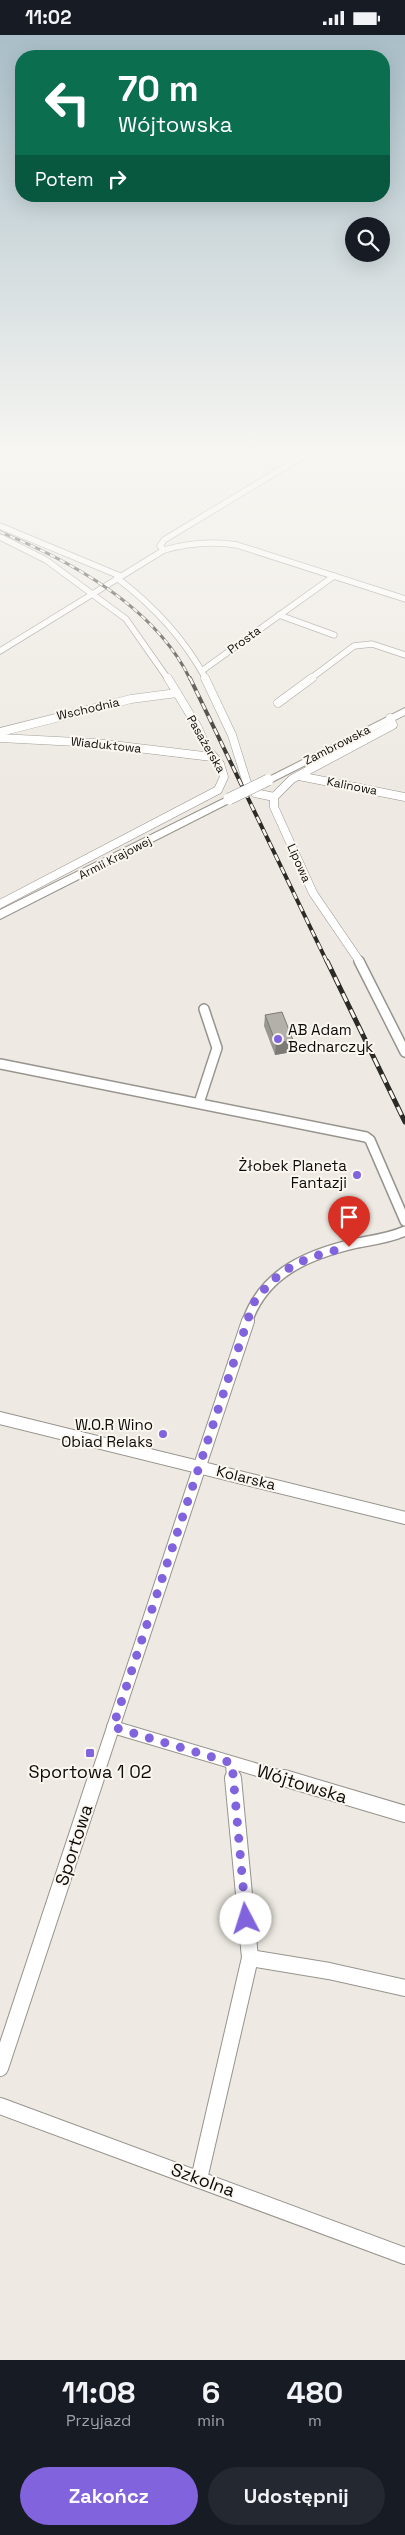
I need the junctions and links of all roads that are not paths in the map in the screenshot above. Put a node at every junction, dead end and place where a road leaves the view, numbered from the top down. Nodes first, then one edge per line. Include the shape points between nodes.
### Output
1 (52, 564) edge
2 (90, 564) edge
3 (139, 564) edge
4 (299, 564) edge
5 (334, 576) junction
6 (118, 577) junction
7 (92, 593) junction
8 (405, 599) edge
9 (279, 615) junction
10 (334, 635) dead end
11 (0, 651) edge
12 (405, 655) edge
13 (203, 670) junction
14 (177, 693) junction
15 (278, 703) dead end
16 (405, 711) edge
17 (390, 718) junction
18 (0, 732) edge
19 (0, 738) edge
20 (212, 757) junction
21 (299, 776) junction
22 (274, 797) junction
23 (405, 797) edge
24 (229, 799) joint
25 (0, 904) edge
26 (0, 915) edge
27 (204, 1009) dead end
28 (405, 1053) edge
29 (0, 1064) edge
30 (200, 1103) junction
31 (405, 1221) edge
32 (405, 1231) edge
33 (0, 1418) edge
34 (199, 1466) junction
35 (405, 1518) edge
36 (113, 1727) junction
37 (232, 1763) junction
38 (405, 1814) edge
39 (250, 1958) junction
40 (405, 1988) edge
41 (0, 2067) edge
42 (0, 2105) edge
43 (199, 2179) junction
44 (405, 2256) edge

1 - 7 street, Pasażerska
2 - 6 street
3 - 6 street
4 - 5 street
5 - 8 street
5 - 9 street, Prosta
6 - 7 street
6 - 13 street via 174,627
7 - 11 street
7 - 14 street, Pasażerska via 126,619
9 - 10 street
9 - 13 street, Prosta
12 - 15 street via 372,644 354,645
13 - 22 street via 236,745 249,787 255,793
14 - 18 street, Wschodnia via 131,699
14 - 20 street, Pasażerska
16 - 17 main road, Zambrowska
17 - 21 street via 393,725
17 - 24 main road, Zambrowska, bridge
19 - 20 street, Wiaduktowa via 96,743
20 - 25 street, Pasażerska via 220,764 224,777 218,790
21 - 22 street
21 - 23 street, Kalinowa
22 - 28 street, Lipowa via 274,807 313,893 364,968
24 - 26 main road, Armii Krajowej
27 - 30 street via 217,1048
29 - 30 street
30 - 31 street via 366,1137
32 - 34 street, Sportowa via 294,1263 267,1285 247,1318
33 - 34 street, Kolarska
34 - 35 street, Kolarska
34 - 36 street, Sportowa
36 - 37 street, Wójtowska
36 - 41 street, Sportowa
37 - 38 street, Wójtowska
37 - 39 street
39 - 40 street
39 - 43 street
42 - 43 street, Szkolna
43 - 44 street, Szkolna

